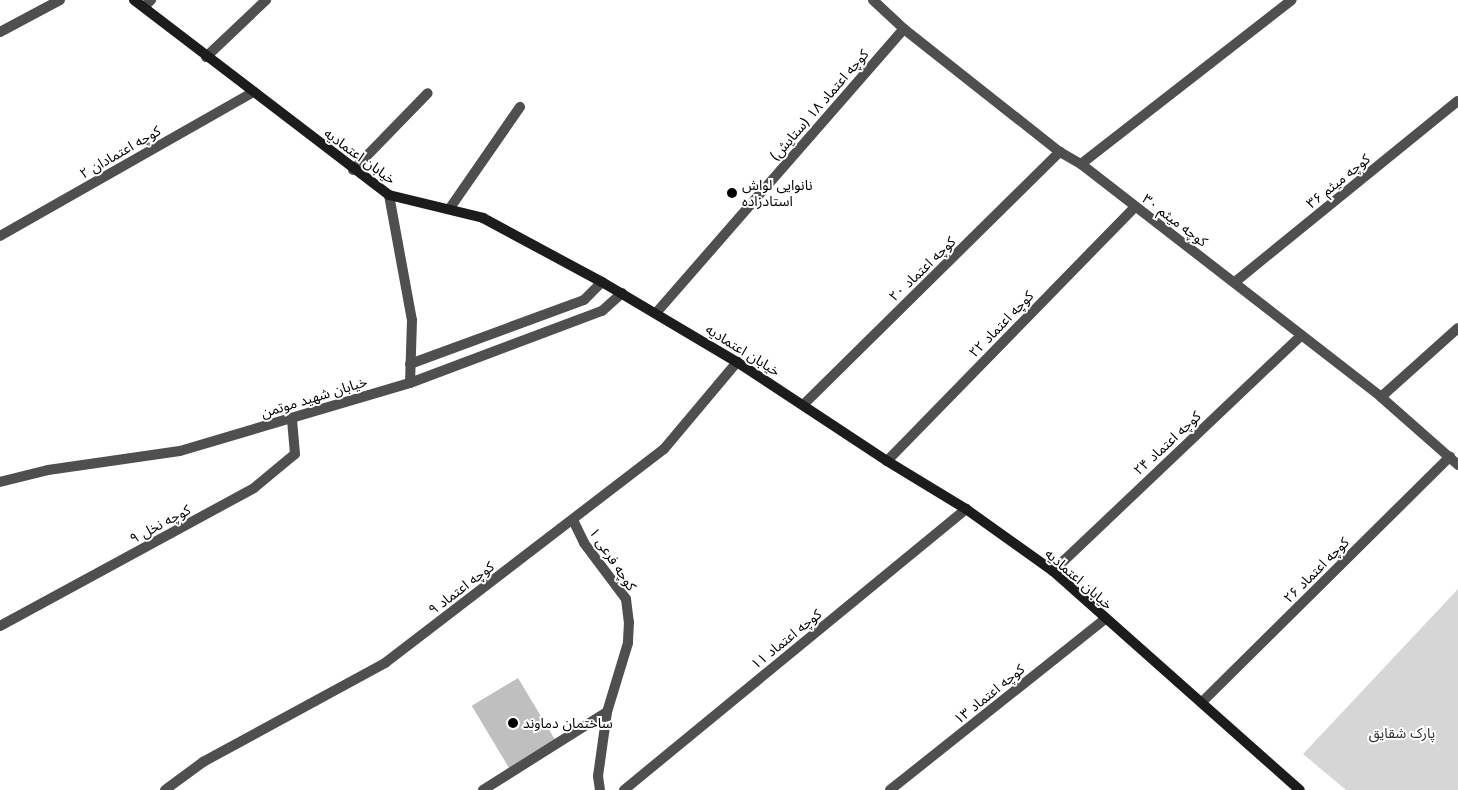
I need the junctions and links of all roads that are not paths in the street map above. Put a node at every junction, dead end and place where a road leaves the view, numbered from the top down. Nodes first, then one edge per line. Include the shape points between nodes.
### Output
1 (60, 0) edge
2 (134, 0) edge
3 (266, 0) edge
4 (873, 0) edge
5 (1292, 0) edge
6 (147, 4) edge
7 (904, 29) junction
8 (0, 32) edge
9 (206, 57) junction
10 (254, 92) junction
11 (428, 94) dead end
12 (1458, 101) edge
13 (520, 107) dead end
14 (1060, 152) junction
15 (1081, 164) junction
16 (353, 170) junction
17 (388, 195) junction
18 (1135, 206) junction
19 (450, 208) junction
20 (0, 236) edge
21 (602, 282) junction
22 (1235, 282) junction
23 (622, 293) junction
24 (656, 313) junction
25 (1458, 328) edge
26 (1301, 336) junction
27 (737, 362) junction
28 (410, 364) junction
29 (410, 383) junction
30 (1382, 397) junction
31 (803, 405) junction
32 (292, 418) junction
33 (1450, 457) junction
34 (887, 461) junction
35 (1458, 465) edge
36 (0, 482) edge
37 (966, 509) junction
38 (573, 520) junction
39 (1053, 571) junction
40 (1104, 620) junction
41 (0, 626) edge
42 (1202, 702) junction
43 (607, 712) junction
44 (165, 790) edge
45 (483, 790) edge
46 (600, 790) edge
47 (624, 790) edge
48 (890, 790) edge
49 (1300, 790) edge

1 - 8 street
2 - 6 street, خیابان اعتمادیه
3 - 9 street
4 - 7 street, کوچه میثم ۳۰
5 - 15 street
6 - 9 street, خیابان اعتمادیه
7 - 14 street, کوچه میثم ۳۰
7 - 24 street, کوچه اعتماد ۱۸ (ستایش)
9 - 10 street, خیابان اعتمادیه
10 - 16 street, خیابان اعتمادیه
10 - 20 street, کوچه اعتمادان ۲
11 - 16 street
12 - 22 street, کوچه میثم ۳۶
13 - 19 street
14 - 15 street, کوچه میثم ۳۰
14 - 31 street, کوچه اعتماد ۲۰
15 - 18 street, کوچه میثم ۳۰
16 - 17 street, خیابان اعتمادیه
17 - 19 street, خیابان اعتمادیه
17 - 28 street via 412,320
18 - 22 street, کوچه میثم ۳۰
18 - 34 street, کوچه اعتماد ۲۲
19 - 21 street, خیابان اعتمادیه via 483,218
21 - 23 street, خیابان اعتمادیه
21 - 28 street via 584,300
22 - 26 street, کوچه میثم ۳۰
23 - 24 street, خیابان اعتمادیه
23 - 29 street, خیابان شهید موتمن via 602,311
24 - 27 street, خیابان اعتمادیه
25 - 30 street
26 - 30 street, کوچه میثم ۳۰
26 - 39 street, کوچه اعتماد ۲۴
27 - 31 street, خیابان اعتمادیه
27 - 38 street, کوچه اعتماد ۹ via 664,449
28 - 29 street
29 - 32 street, خیابان شهید موتمن
30 - 33 street, کوچه میثم ۳۰
31 - 34 street, خیابان اعتمادیه
32 - 36 street, خیابان شهید موتمن via 180,452 48,470
32 - 41 street, کوچه نخل ۹ via 295,454 254,488
33 - 35 street, کوچه میثم ۳۰
33 - 42 street, کوچه اعتماد ۲۶
34 - 37 street, خیابان اعتمادیه
37 - 39 street, خیابان اعتمادیه
37 - 47 street, کوچه اعتماد ۱۱
38 - 43 street, کوچه فرعی ۱ via 584,543 626,599 630,622 628,643
38 - 44 street, کوچه اعتماد ۹ via 385,663 204,762
39 - 40 street, خیابان اعتمادیه
40 - 42 street, خیابان اعتمادیه
40 - 48 street, کوچه اعتماد ۱۳
42 - 49 street, خیابان اعتمادیه
43 - 45 street
43 - 46 street, کوچه فرعی ۱ via 598,776

